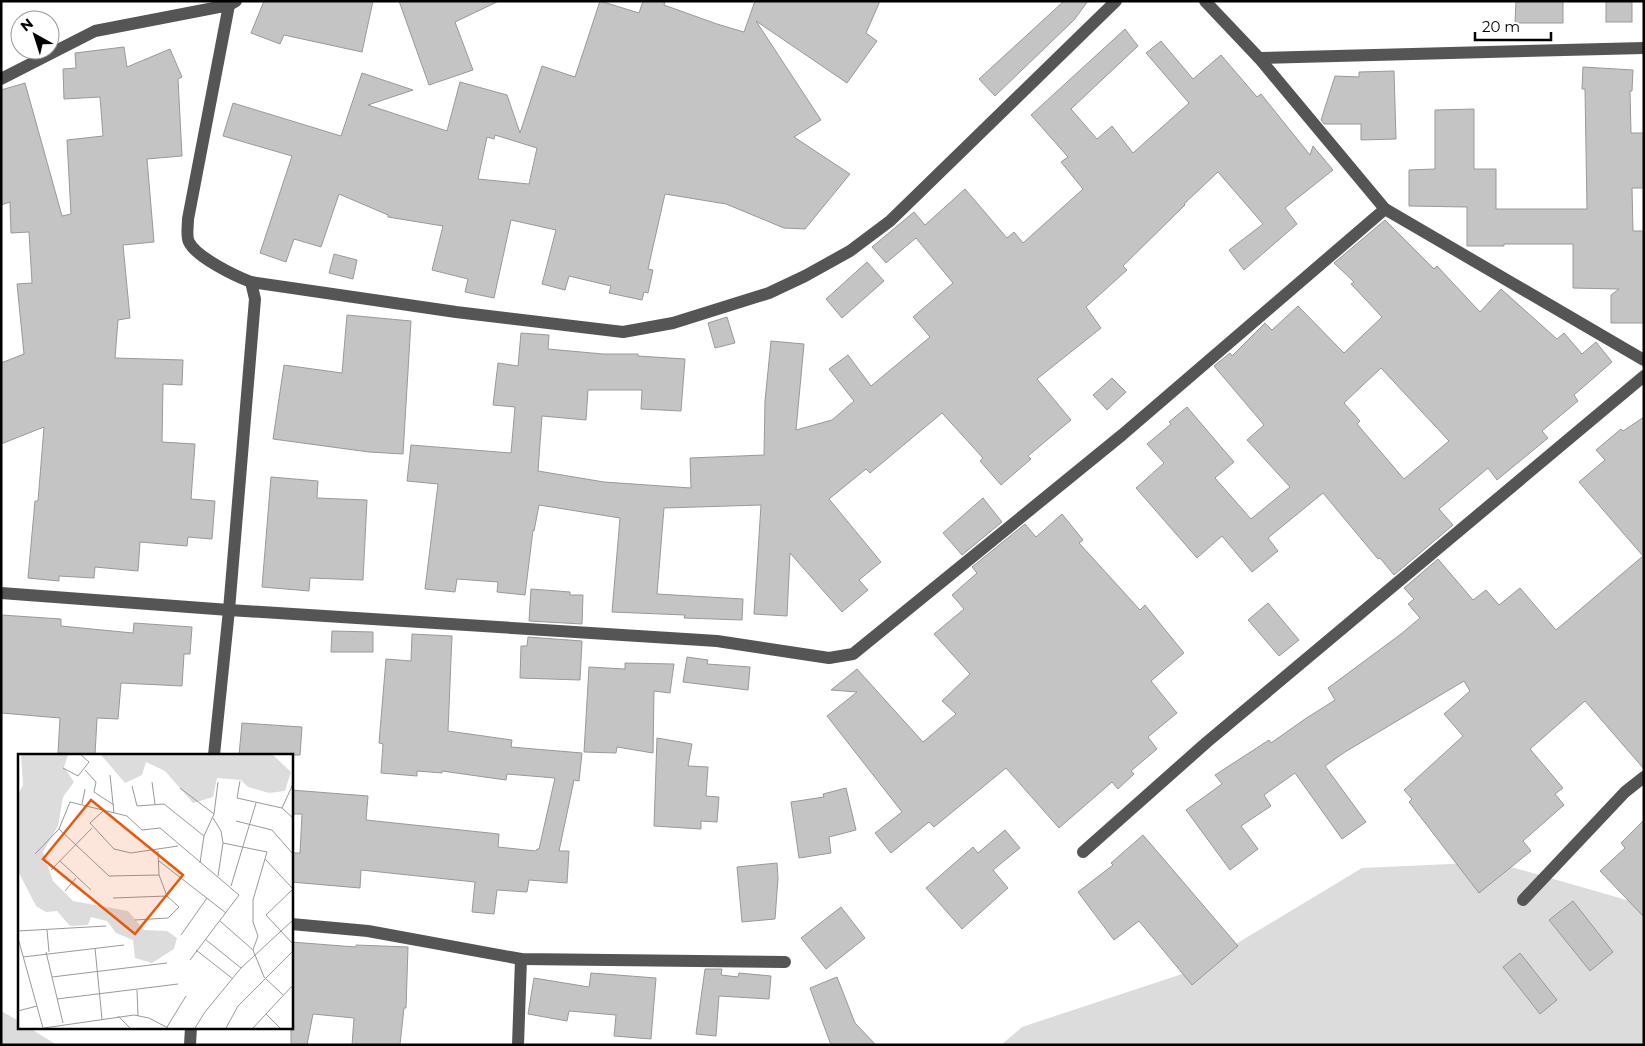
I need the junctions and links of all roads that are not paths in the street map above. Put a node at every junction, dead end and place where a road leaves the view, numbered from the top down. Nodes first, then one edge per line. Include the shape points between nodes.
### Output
1 (1116, 1) edge
2 (1204, 1) edge
3 (233, 3) edge
4 (1644, 48) edge
5 (1258, 58) junction
6 (1, 79) edge
7 (1385, 209) junction
8 (251, 282) junction
9 (1644, 360) edge
10 (1644, 376) edge
11 (1, 593) edge
12 (229, 610) junction
13 (214, 754) edge
14 (1644, 776) edge
15 (1083, 852) dead end
16 (1523, 900) dead end
17 (292, 924) edge
18 (521, 959) junction
19 (785, 962) dead end
20 (191, 1028) edge
21 (190, 1045) edge
22 (518, 1045) edge

1 - 8 street via 890,221 850,251 769,293 673,323 622,332
2 - 5 street
3 - 6 street via 95,31
3 - 8 street via 188,219 188,241 197,253
4 - 5 street
5 - 7 street
7 - 9 street
7 - 12 street via 1122,435 853,654 829,658 717,641
8 - 12 street via 255,299
10 - 15 street via 1207,742
11 - 12 street
12 - 13 street
14 - 16 street
17 - 18 street via 368,931
18 - 19 street
18 - 22 street
20 - 21 street

